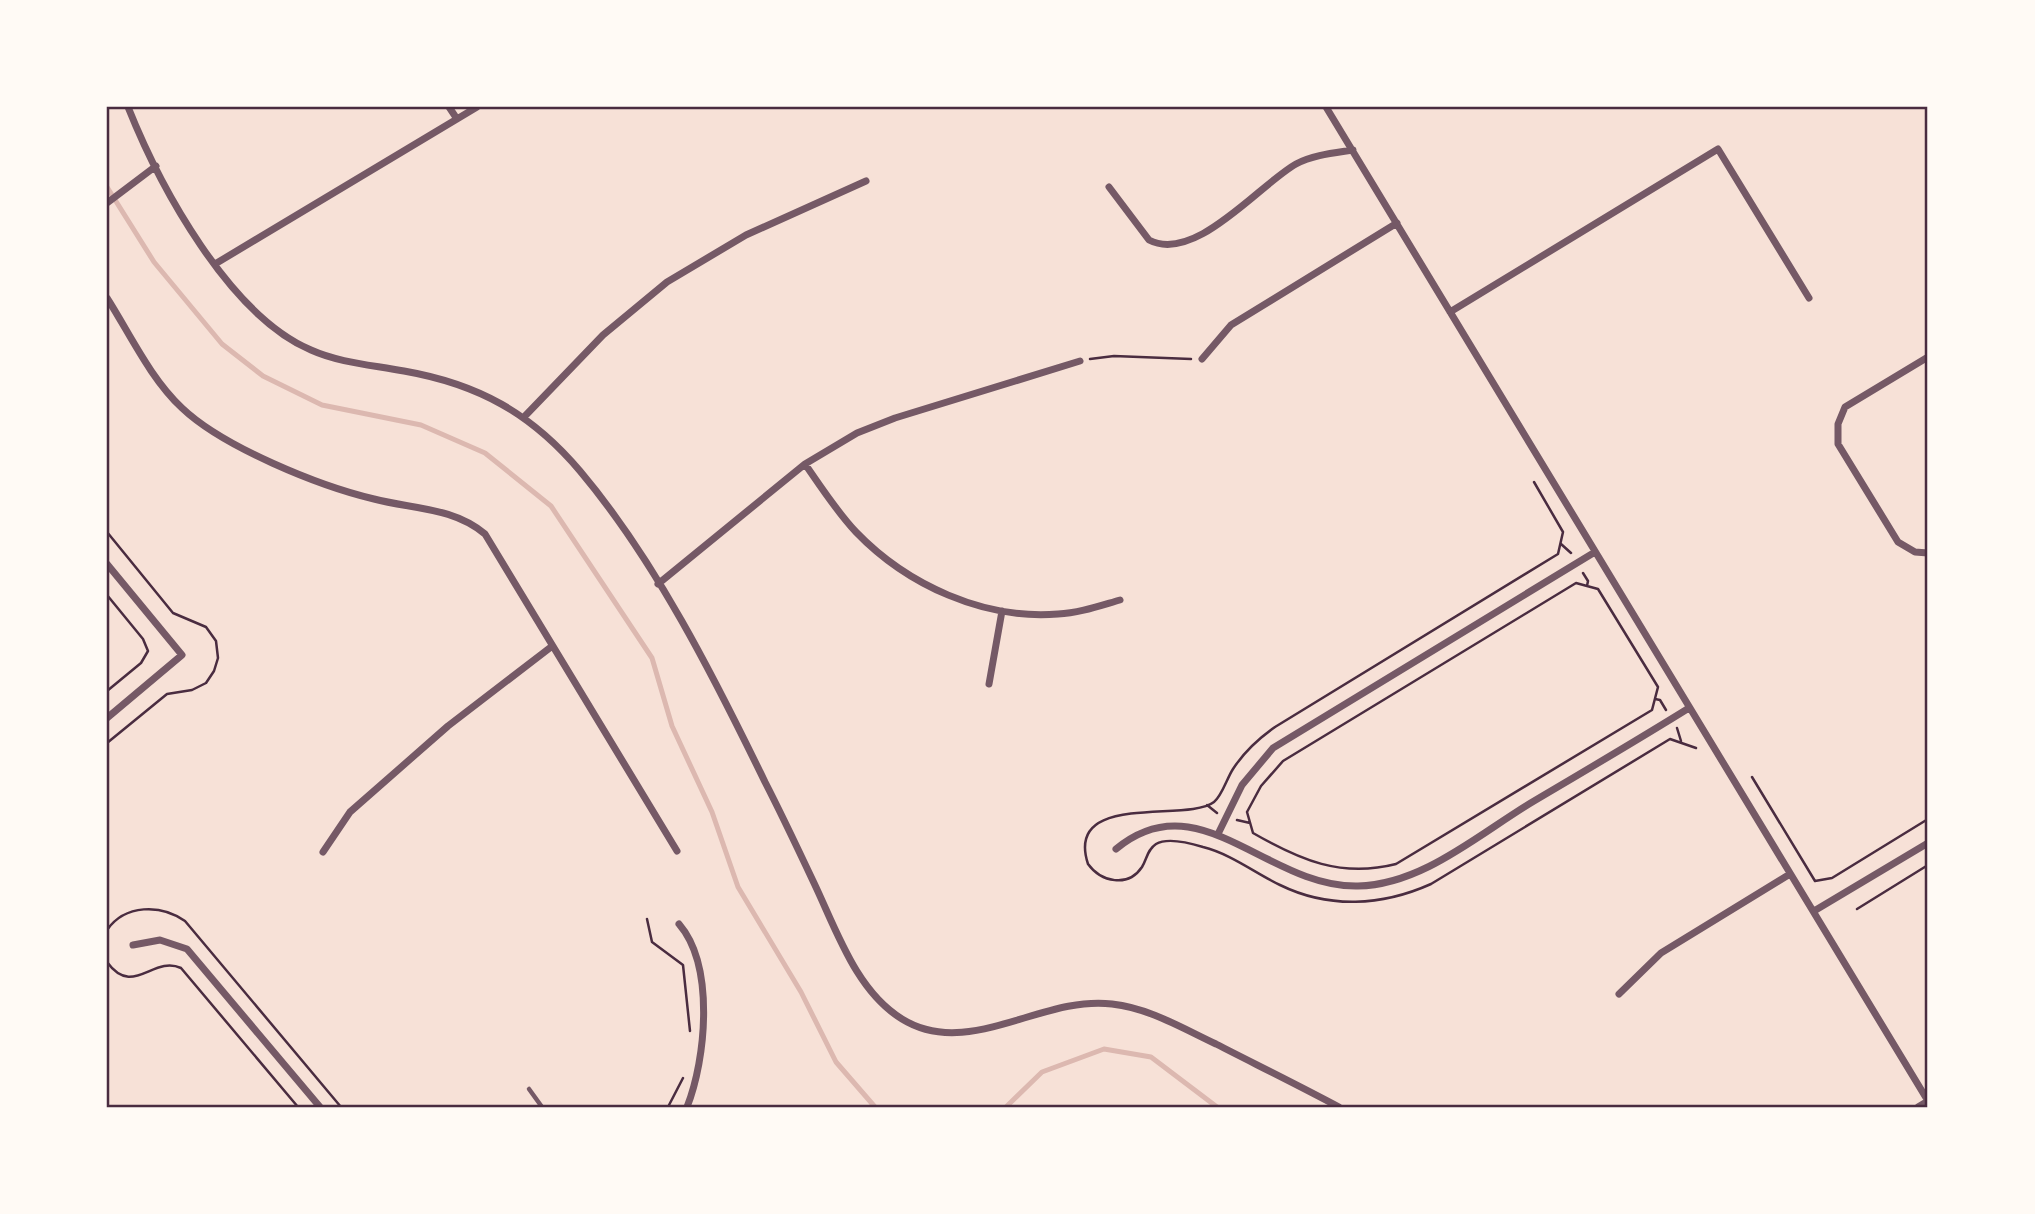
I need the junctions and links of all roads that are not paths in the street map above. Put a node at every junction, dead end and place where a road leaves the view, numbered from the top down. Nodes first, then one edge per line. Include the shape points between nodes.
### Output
1 (128, 107) edge
2 (449, 107) edge
3 (477, 107) edge
4 (1326, 107) edge
5 (457, 119) junction
6 (1353, 150) junction
7 (156, 166) junction
8 (866, 181) dead end
9 (1109, 187) dead end
10 (107, 203) edge
11 (1397, 223) junction
12 (215, 264) junction
13 (107, 298) edge
14 (1809, 298) dead end
15 (1450, 312) junction
16 (1928, 357) edge
17 (1202, 359) road end
18 (1080, 361) road end
19 (525, 416) junction
20 (805, 464) junction
21 (1595, 552) junction
22 (1928, 553) edge
23 (107, 564) edge
24 (658, 584) junction
25 (1120, 600) dead end
26 (1002, 611) junction
27 (551, 647) junction
28 (989, 684) dead end
29 (1689, 708) junction
30 (107, 718) edge
31 (1218, 834) junction
32 (1928, 843) edge
33 (1116, 849) dead end
34 (323, 852) dead end
35 (677, 852) dead end
36 (1790, 874) junction
37 (1814, 911) junction
38 (679, 924) dead end
39 (133, 946) dead end
40 (1619, 994) dead end
41 (529, 1089) dead end
42 (1928, 1101) edge
43 (317, 1106) edge
44 (542, 1107) edge
45 (687, 1107) edge
46 (1339, 1107) edge
47 (1918, 1107) edge

1 - 7 street
2 - 5 street
3 - 5 street
4 - 6 street
5 - 12 street
6 - 9 street via 1299,163 1220,223 1170,243 1149,240
6 - 11 street
7 - 10 street
7 - 12 street
8 - 19 street via 746,235 667,282 603,335
11 - 15 street
11 - 17 street via 1231,325
12 - 19 street via 253,311 301,346 338,359 442,380
13 - 27 street via 171,396 213,430 320,484 452,515 477,527 498,551
14 - 15 street via 1718,149
15 - 21 street
16 - 22 street via 1845,407 1838,424 1838,444 1898,542 1914,552
18 - 20 street via 875,425
19 - 24 street via 586,479
20 - 24 street
20 - 26 street via 846,520 876,550 949,596
21 - 29 street
21 - 31 street via 1273,748 1246,778
23 - 30 street via 182,656
24 - 46 street via 759,769 851,959 892,1012 918,1027 957,1033 1066,1005 1131,1007 1165,1019
25 - 26 street via 1058,615
26 - 28 street
27 - 34 street via 448,726 350,813
27 - 35 street
29 - 31 street via 1445,856 1394,880 1344,886 1310,880
29 - 36 street
31 - 33 street via 1164,825 1140,831
32 - 37 street
36 - 37 street
36 - 40 street via 1661,953
37 - 42 street
38 - 45 street via 696,953 702,1016 701,1060
39 - 43 street via 160,940 187,949
41 - 44 lane
42 - 47 street

